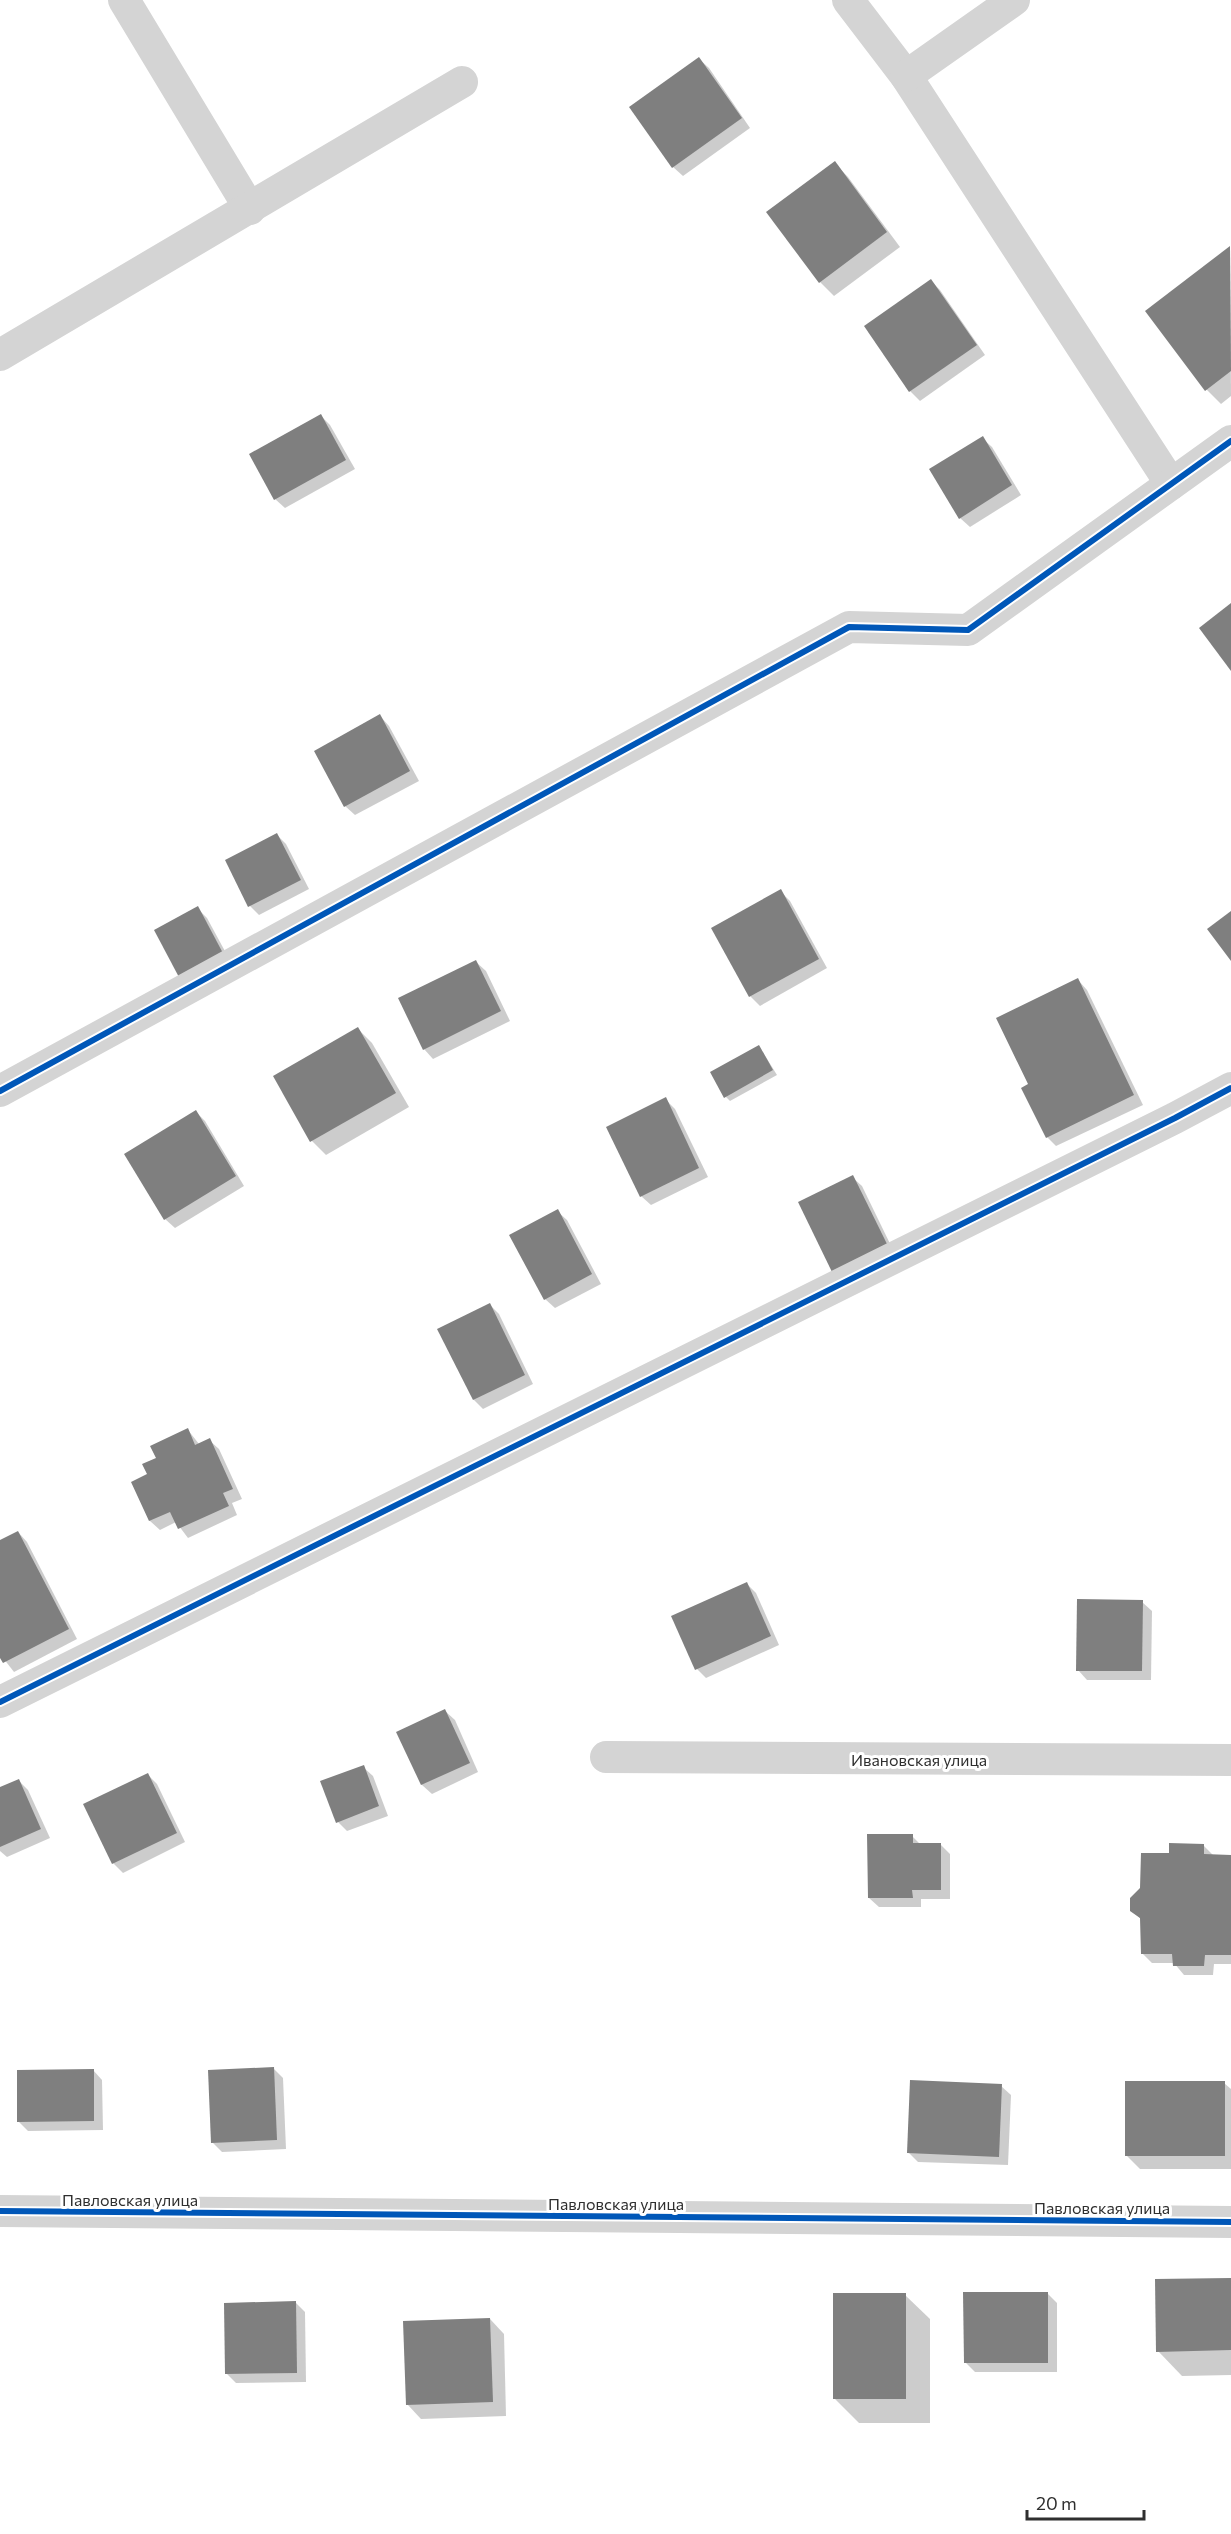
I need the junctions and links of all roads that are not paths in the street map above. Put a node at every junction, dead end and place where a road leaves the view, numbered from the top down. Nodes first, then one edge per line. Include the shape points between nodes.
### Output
1 (124, 0) edge
2 (848, 0) edge
3 (1014, 0) edge
4 (906, 76) junction
5 (462, 82) dead end
6 (250, 209) junction
7 (0, 355) edge
8 (1231, 441) edge
9 (1171, 484) junction
10 (1231, 1088) edge
11 (0, 1091) edge
12 (0, 1702) edge
13 (606, 1757) dead end
14 (1231, 1760) edge
15 (0, 2211) edge
16 (1231, 2222) edge

1 - 6 street
2 - 4 street
3 - 4 street
4 - 9 street
5 - 6 street
6 - 7 street
8 - 9 street
9 - 11 street via 968,630 849,627
10 - 12 street
13 - 14 street, Ивановская улица
15 - 16 street, Павловская улица

